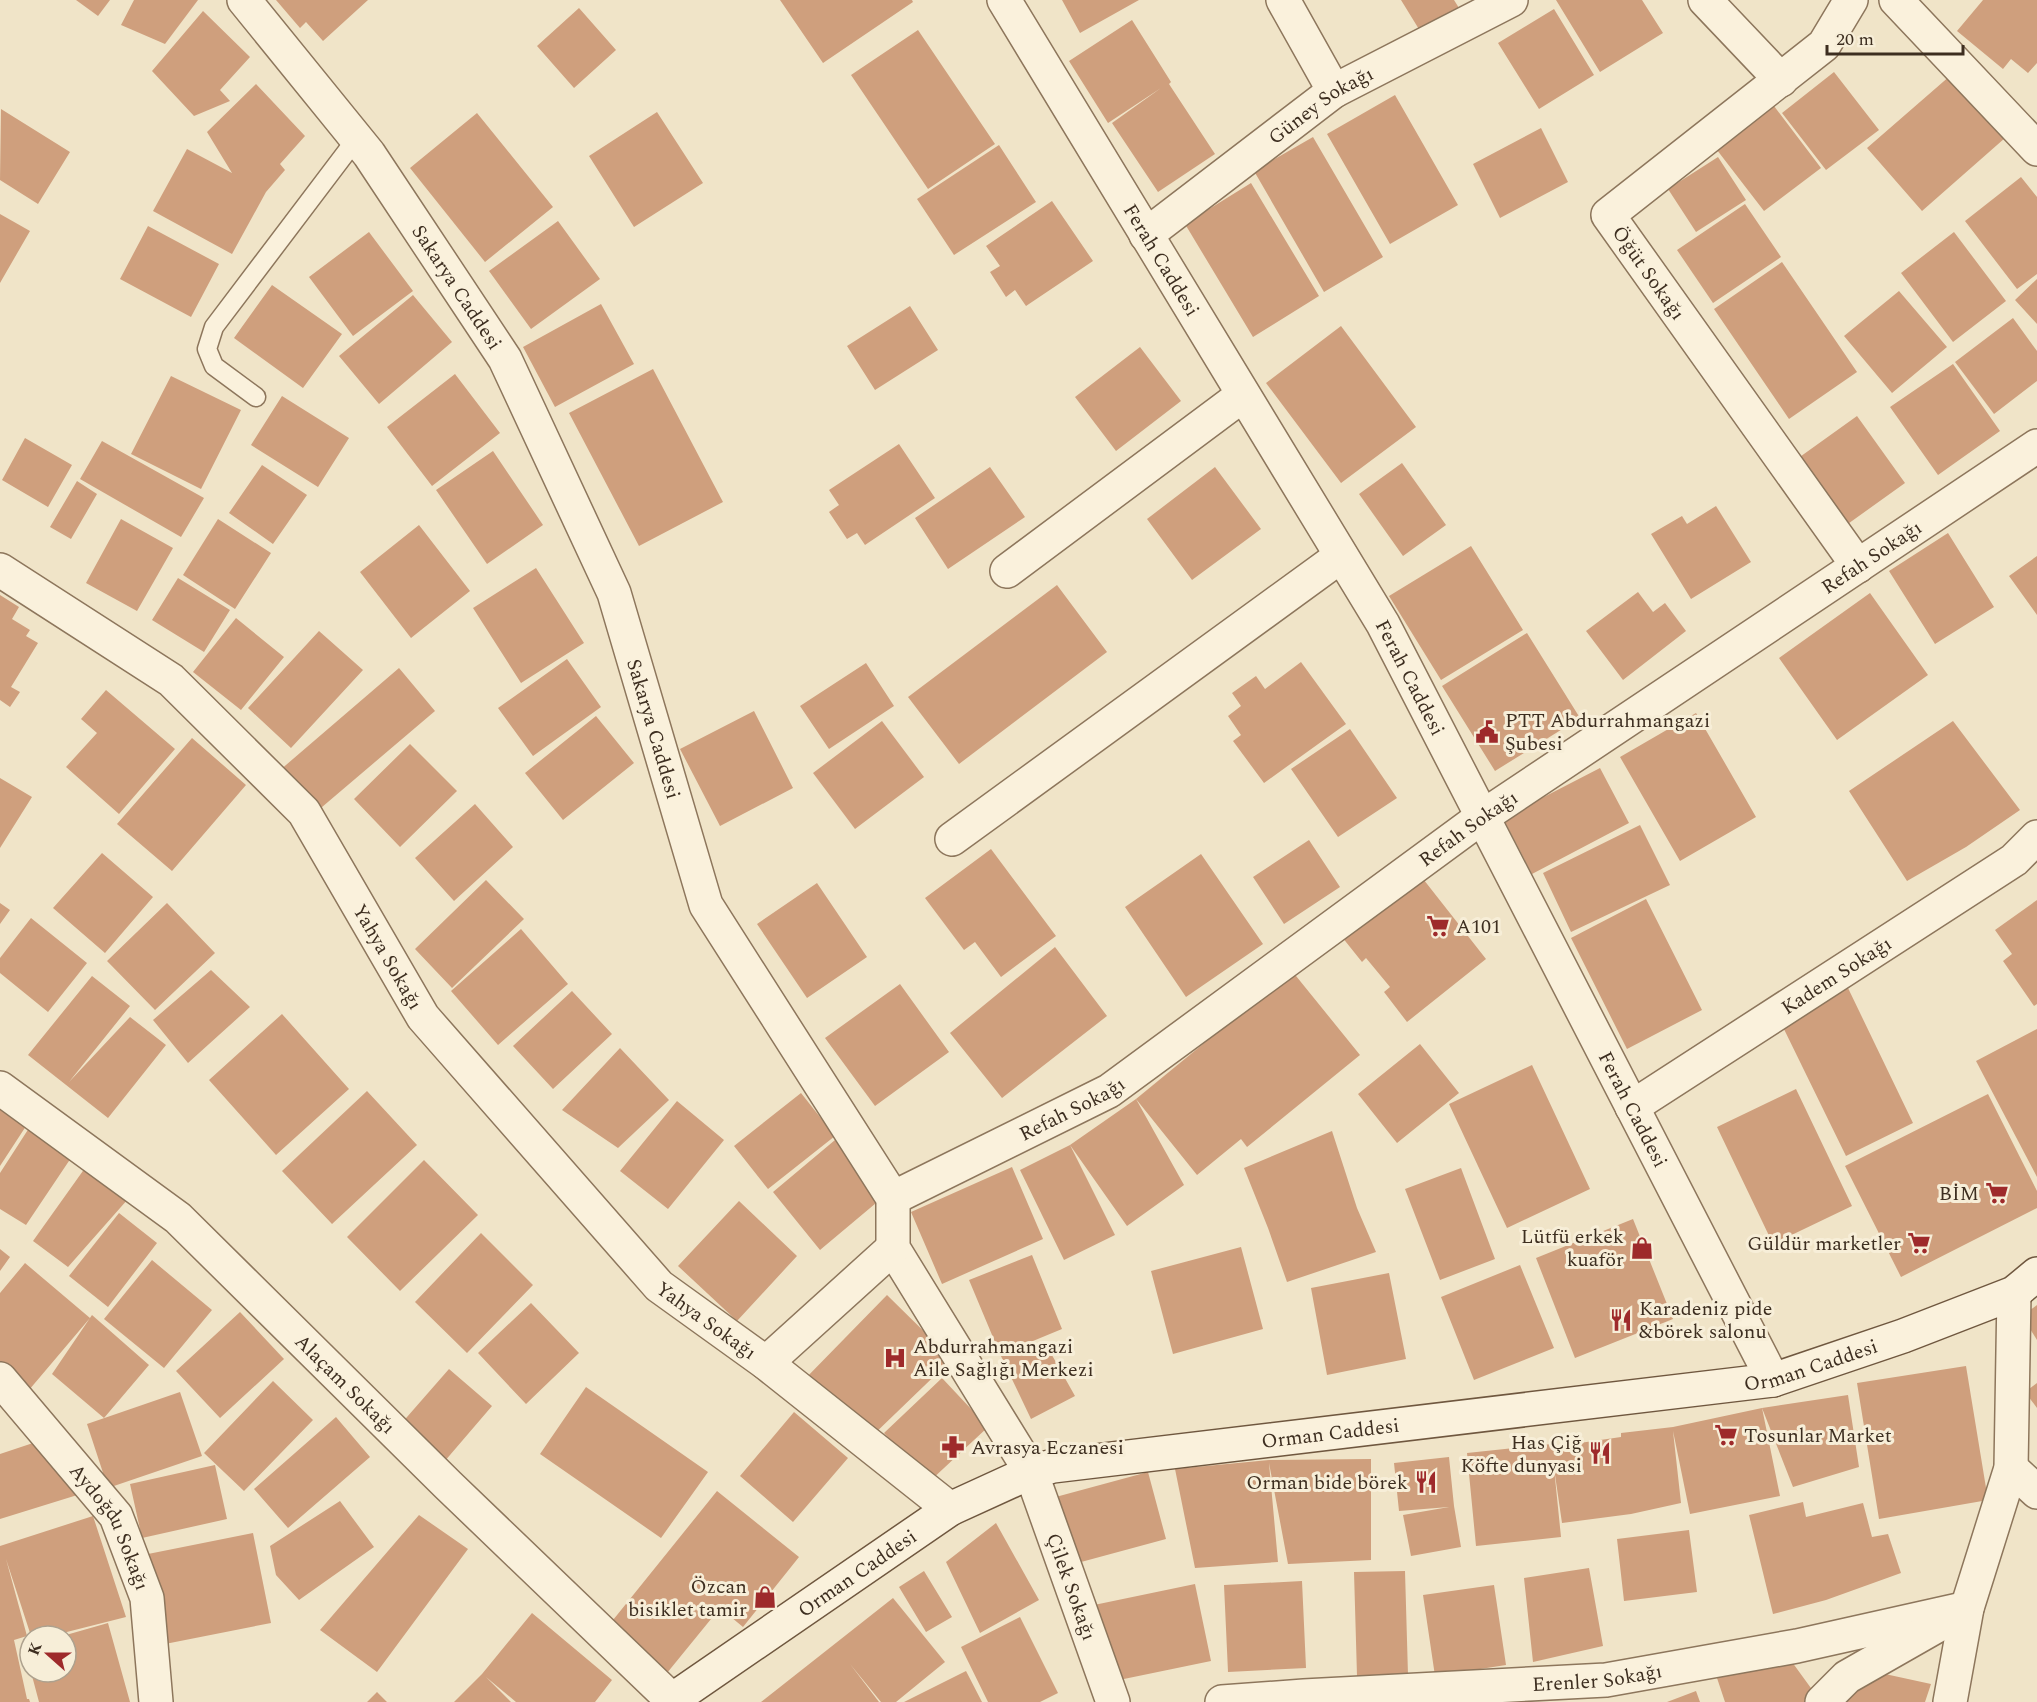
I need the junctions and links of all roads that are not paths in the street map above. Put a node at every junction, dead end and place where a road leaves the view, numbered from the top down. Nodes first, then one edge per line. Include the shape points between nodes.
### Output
1 (244, 0) edge
2 (1004, 0) edge
3 (1283, 0) edge
4 (1511, 0) edge
5 (1705, 0) edge
6 (1851, 0) edge
7 (1896, 0) edge
8 (1781, 80) junction
9 (1334, 91) junction
10 (357, 138) junction
11 (2037, 149) edge
12 (1146, 235) junction
13 (1243, 395) junction
14 (255, 397) dead end
15 (2037, 446) edge
16 (1341, 556) junction
17 (1858, 566) junction
18 (0, 570) edge
19 (1007, 571) dead end
20 (1482, 817) junction
21 (2037, 837) edge
22 (952, 839) dead end
23 (0, 1088) edge
24 (1632, 1107) junction
25 (893, 1198) junction
26 (893, 1248) junction
27 (2025, 1284) edge
28 (766, 1363) junction
29 (0, 1379) edge
30 (1773, 1380) junction
31 (2011, 1468) junction
32 (1030, 1472) junction
33 (2037, 1492) edge
34 (950, 1509) junction
35 (1967, 1608) junction
36 (670, 1701) edge
37 (156, 1702) edge
38 (1113, 1702) edge
39 (1222, 1702) edge
40 (1822, 1702) edge
41 (1950, 1702) edge

1 - 10 street, Sakarya Caddesi
2 - 12 street, Ferah Caddesi
3 - 9 street
4 - 9 street, Güney Sokağı
5 - 8 street
6 - 8 street, Öğüt Sokağı via 1824,45
7 - 11 street
8 - 17 street, Öğüt Sokağı via 1608,215
9 - 12 street, Güney Sokağı
10 - 14 lane via 214,327 207,349 214,366
10 - 25 street, Sakarya Caddesi via 505,359 614,593 706,905
12 - 13 street, Ferah Caddesi
13 - 16 street, Ferah Caddesi
13 - 19 street
15 - 17 street, Refah Sokağı
16 - 20 street, Ferah Caddesi via 1383,624
16 - 22 street
17 - 20 street, Refah Sokağı
18 - 28 street, Yahya Sokağı via 171,680 304,812 423,1017 658,1286
20 - 24 street, Ferah Caddesi
20 - 25 street, Refah Sokağı via 1109,1091
21 - 24 street, Kadem Sokağı via 2014,860
23 - 36 street, Alaçam Sokağı via 178,1218
24 - 30 street, Ferah Caddesi
25 - 26 street
26 - 28 street, Yahya Sokağı
26 - 32 street
27 - 30 street, Orman Caddesi via 1903,1336
27 - 31 street
28 - 34 street, Yahya Sokağı
29 - 37 street, Aydoğdu Sokağı via 116,1516 147,1598
30 - 32 street, Orman Caddesi via 1053,1466
31 - 33 street
31 - 35 street
32 - 34 street, Orman Caddesi
32 - 38 street, Çilek Sokağı
34 - 36 street, Orman Caddesi
35 - 39 street, Erenler Sokağı via 1797,1646 1606,1680
35 - 40 street via 1847,1677
35 - 41 street

